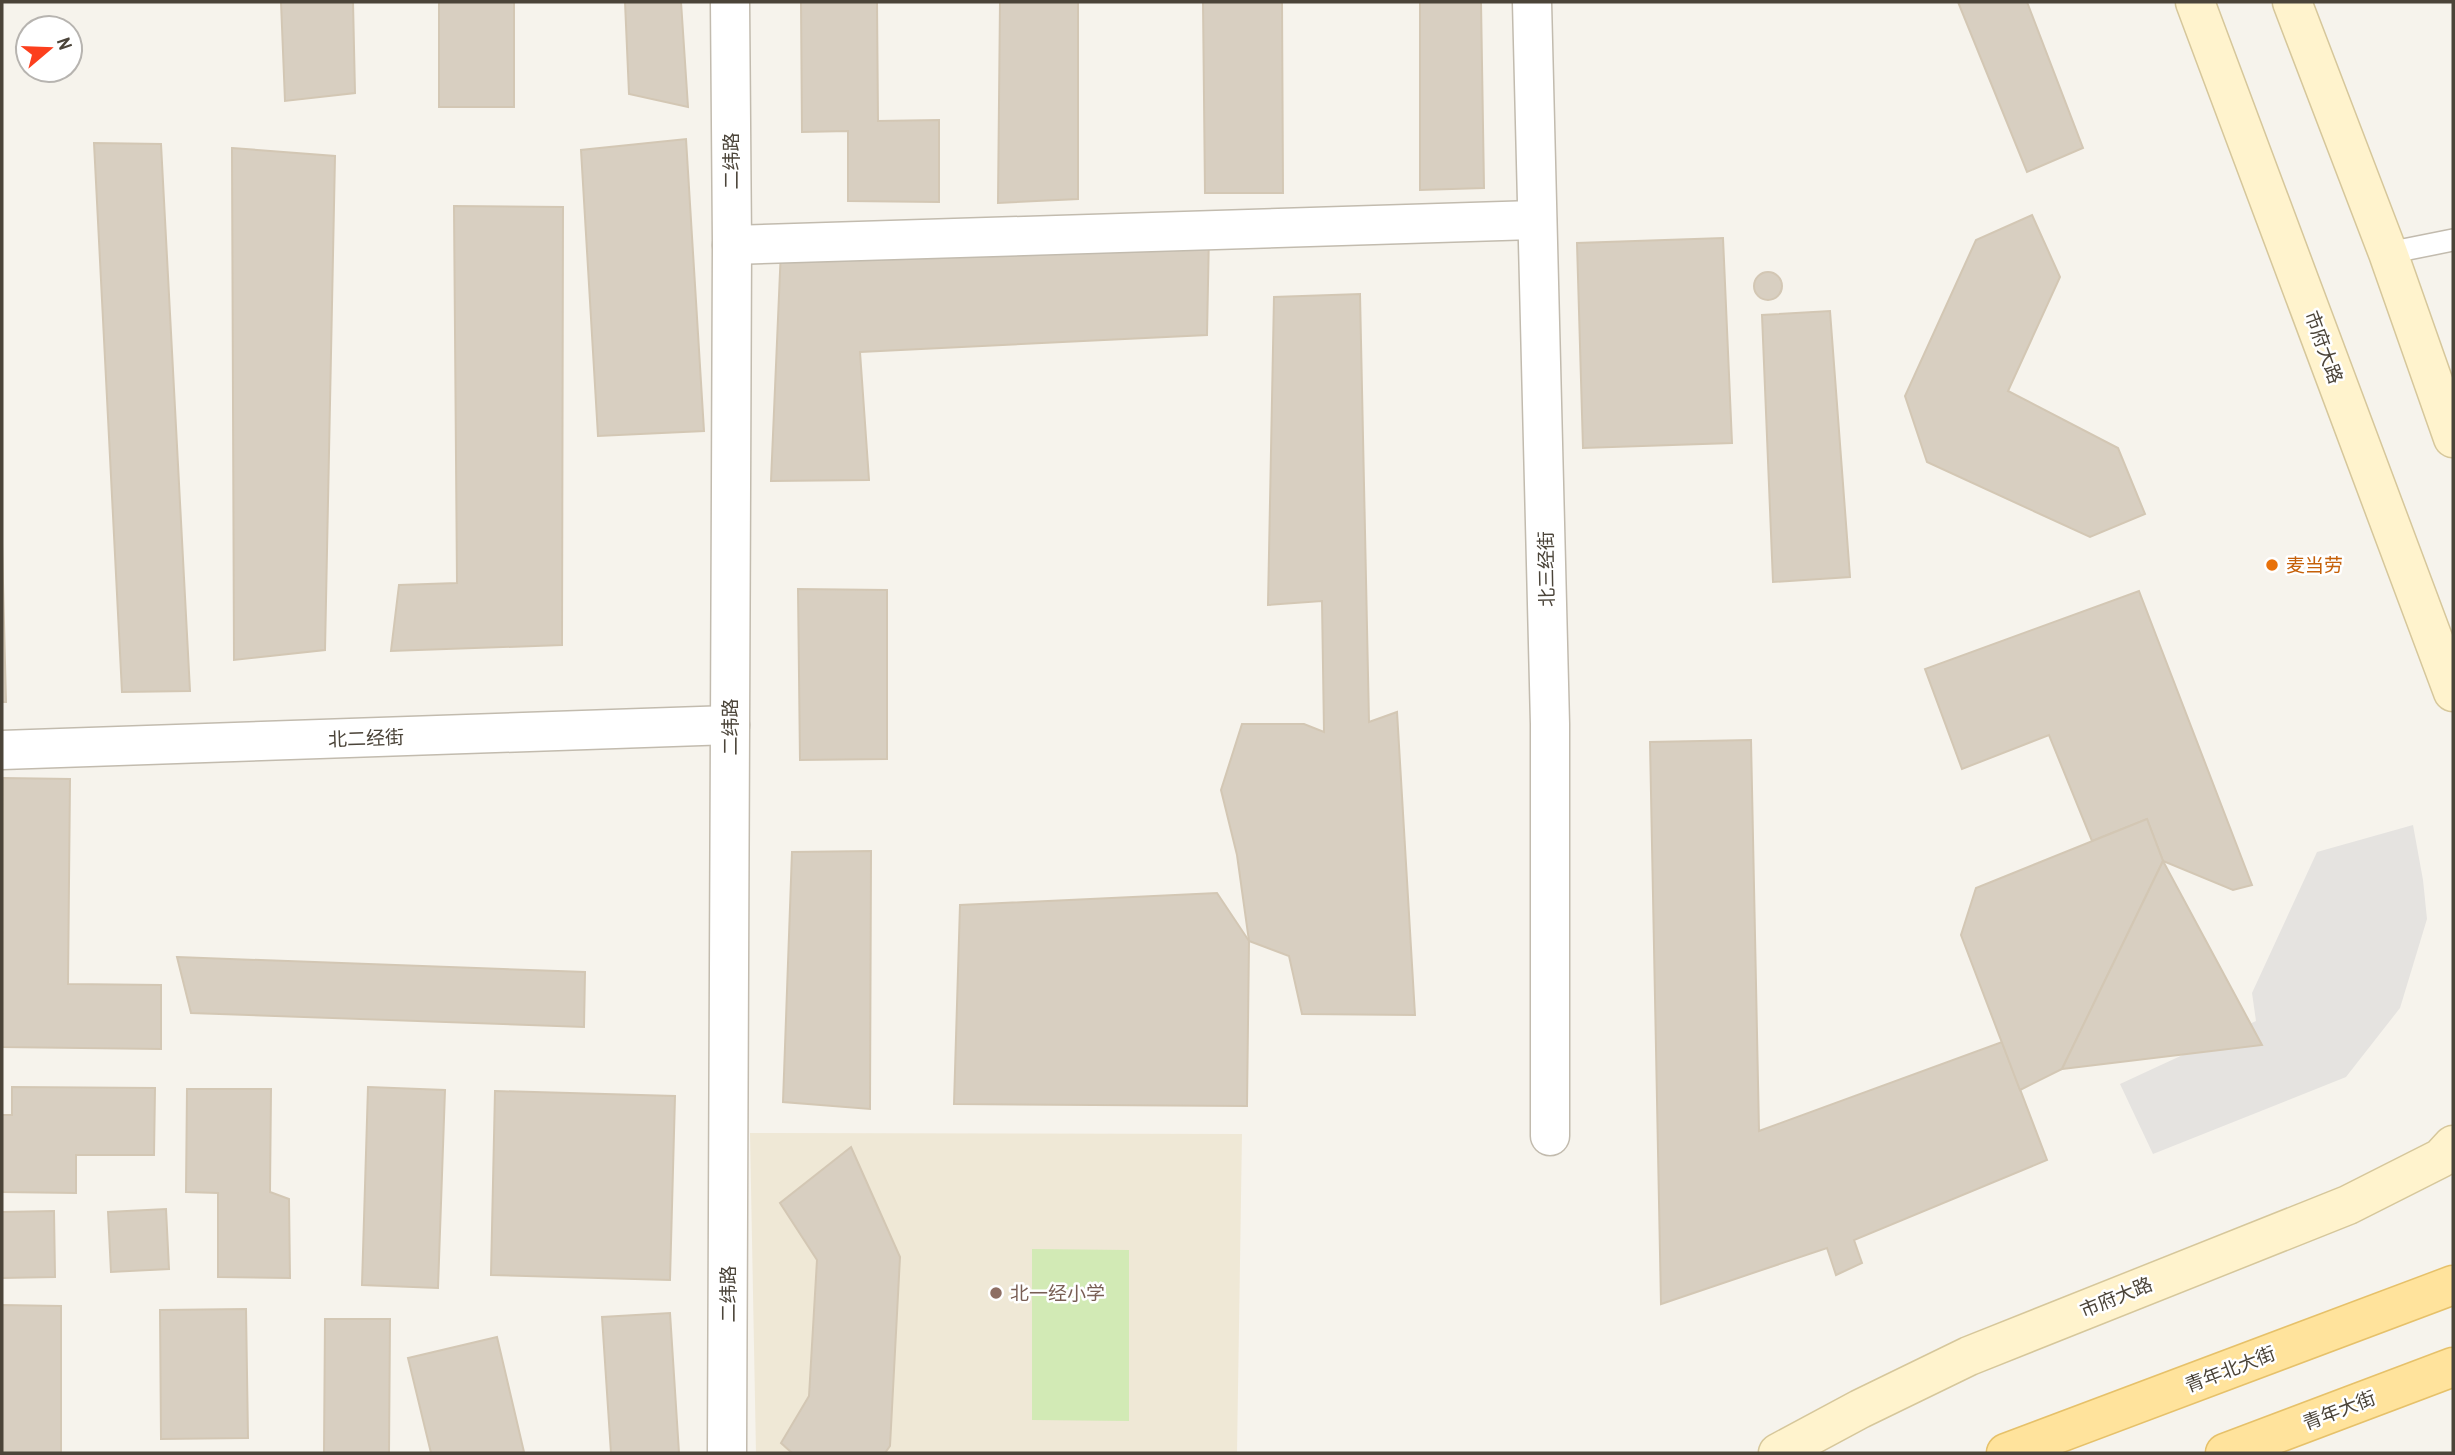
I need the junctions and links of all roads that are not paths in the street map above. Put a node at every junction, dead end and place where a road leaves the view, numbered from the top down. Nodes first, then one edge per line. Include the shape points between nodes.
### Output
1 (730, 2) edge
2 (1532, 2) edge
3 (2195, 2) edge
4 (2292, 2) edge
5 (1537, 220) junction
6 (2453, 240) edge
7 (732, 245) junction
8 (2388, 253) junction
9 (2453, 438) edge
10 (2453, 692) edge
11 (730, 726) junction
12 (2, 750) edge
13 (1550, 1136) dead end
14 (2453, 1145) edge
15 (2453, 1285) edge
16 (2453, 1367) edge
17 (727, 1453) edge
18 (1778, 1453) edge
19 (2006, 1453) edge
20 (2225, 1453) edge

1 - 7 street, 二纬路
2 - 5 street, 北三经街
3 - 10 main road, 市府大路
4 - 8 main road
5 - 7 street
5 - 13 street, 北三经街 via 1549,711
6 - 8 lane
7 - 11 street, 二纬路
8 - 9 main road
11 - 12 street, 北二经街
11 - 17 street, 二纬路
14 - 18 main road, 市府大路 via 2441,1158 2348,1205 1969,1356
15 - 19 main road, 青年北大街
16 - 20 main road, 青年大街

